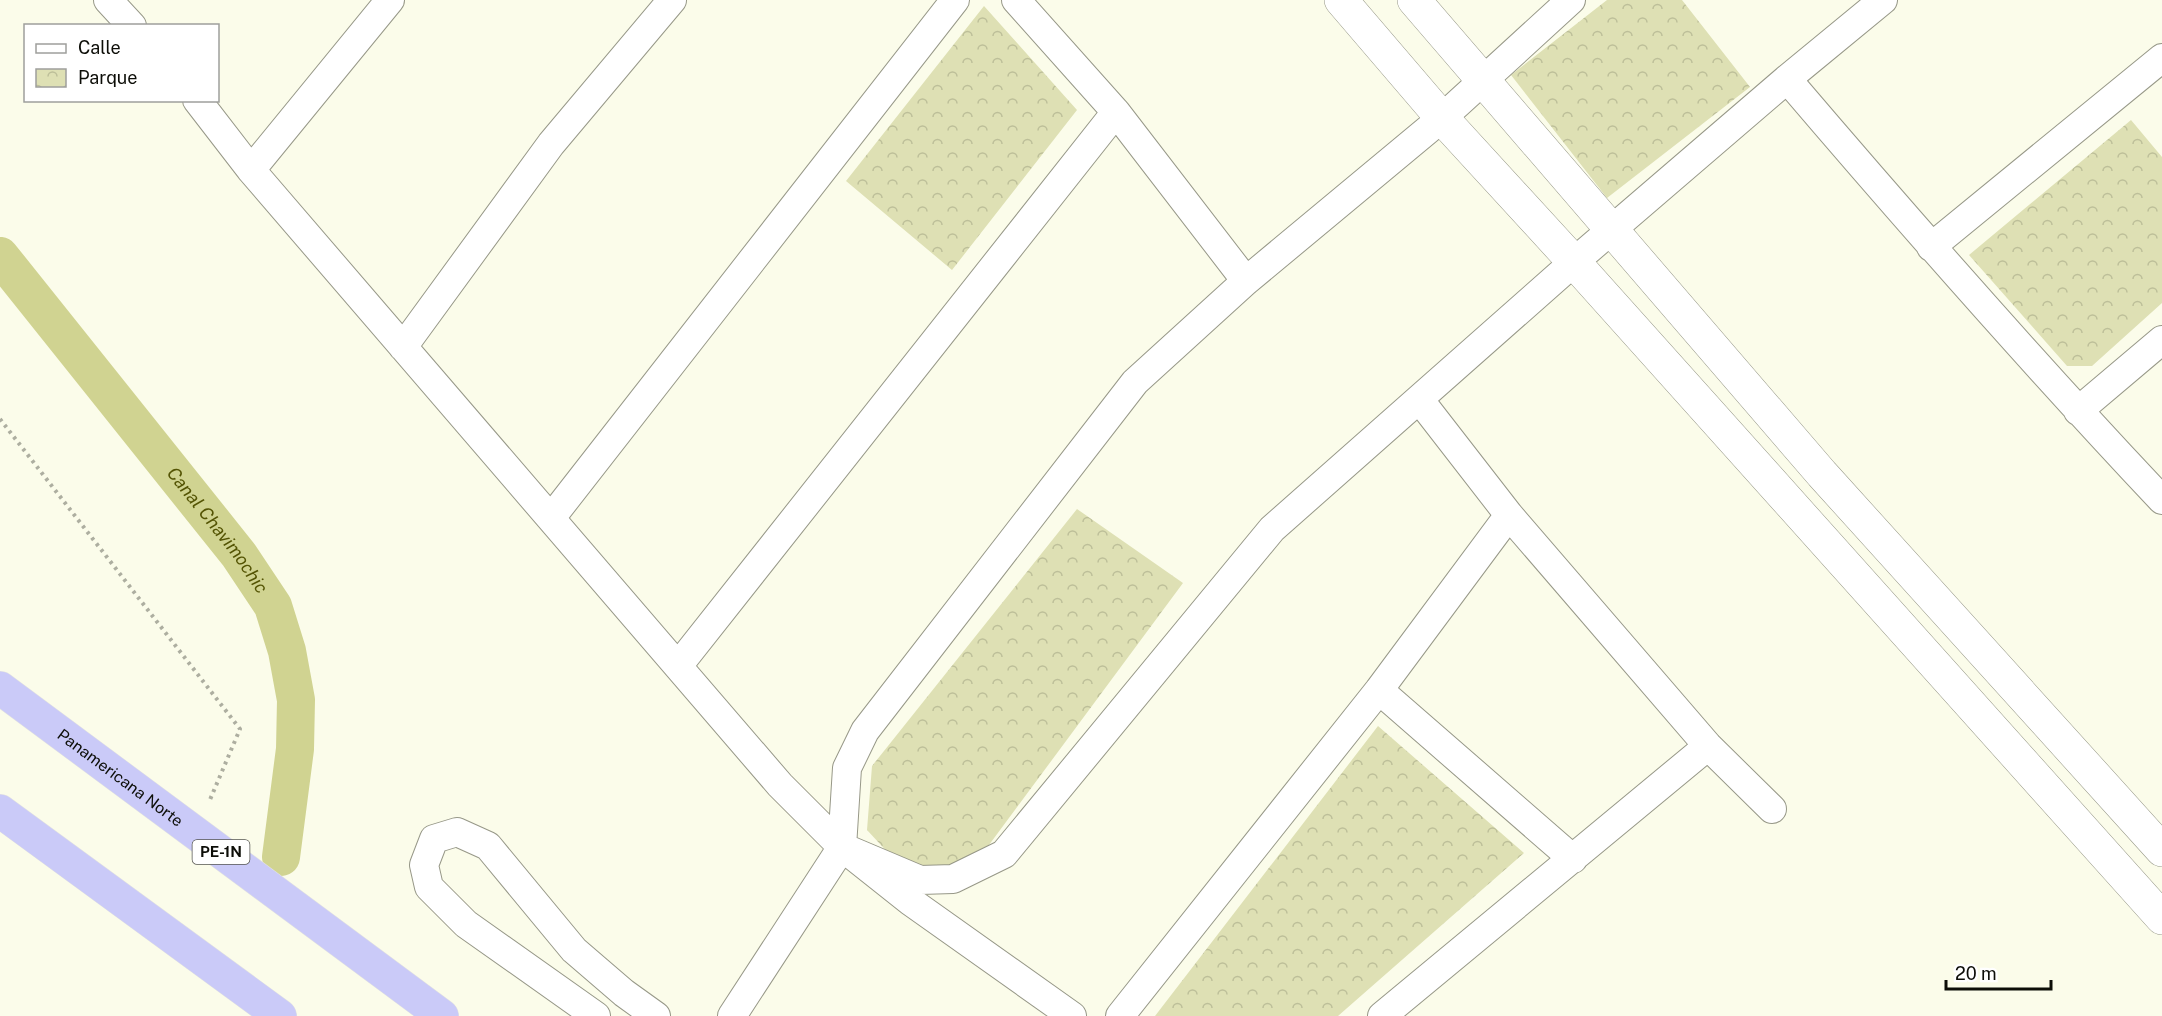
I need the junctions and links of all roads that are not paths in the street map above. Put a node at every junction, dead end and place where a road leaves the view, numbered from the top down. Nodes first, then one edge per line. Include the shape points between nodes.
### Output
1 (108, 0) edge
2 (390, 0) edge
3 (672, 0) edge
4 (955, 0) edge
5 (1016, 0) edge
6 (1341, 0) edge
7 (1414, 0) edge
8 (1571, 0) edge
9 (1883, 0) edge
10 (130, 24) edge
11 (2162, 58) edge
12 (1787, 79) junction
13 (1484, 80) junction
14 (199, 102) edge
15 (1116, 112) junction
16 (1442, 118) junction
17 (251, 170) junction
18 (1611, 229) junction
19 (1931, 247) junction
20 (1574, 262) junction
21 (1246, 281) junction
22 (2162, 340) edge
23 (403, 347) junction
24 (1419, 399) junction
25 (2078, 411) junction
26 (2162, 500) edge
27 (1509, 515) junction
28 (551, 518) junction
29 (678, 666) junction
30 (0, 688) edge
31 (1379, 690) junction
32 (1708, 746) junction
33 (1772, 809) dead end
34 (0, 811) edge
35 (842, 846) junction
36 (2162, 850) edge
37 (1573, 859) junction
38 (2162, 918) edge
39 (218, 970) junction
40 (261, 1016) edge
41 (280, 1016) edge
42 (442, 1016) edge
43 (596, 1016) edge
44 (656, 1016) edge
45 (732, 1016) edge
46 (1072, 1016) edge
47 (1120, 1016) edge
48 (1382, 1016) edge

1 - 10 street
2 - 17 street
3 - 23 street via 551,144
4 - 28 street
5 - 15 street
6 - 16 street
7 - 13 street
8 - 13 street
9 - 12 street
11 - 19 street
12 - 18 street
12 - 19 street
13 - 16 street
13 - 18 street
14 - 17 street
15 - 21 street
15 - 29 street
16 - 20 street
16 - 21 street
17 - 23 street
18 - 20 street
18 - 36 street via 1822,474
19 - 25 street
20 - 24 street
20 - 38 street
21 - 35 street via 1135,382 865,731 847,768
22 - 25 street
23 - 28 street
24 - 27 street
24 - 35 street via 1272,529 1004,854 953,879 920,880
25 - 26 street
27 - 31 street
27 - 32 street
28 - 29 street
29 - 35 street via 780,784
30 - 42 highway, Panamericana Norte / PE-1N
31 - 37 street
31 - 47 street
32 - 33 street
32 - 37 street
34 - 39 highway
35 - 45 street
35 - 46 street via 910,901
37 - 48 street
39 - 40 highway
39 - 41 highway
43 - 44 street via 466,924 429,887 424,865 434,840 457,832 488,846 574,950

